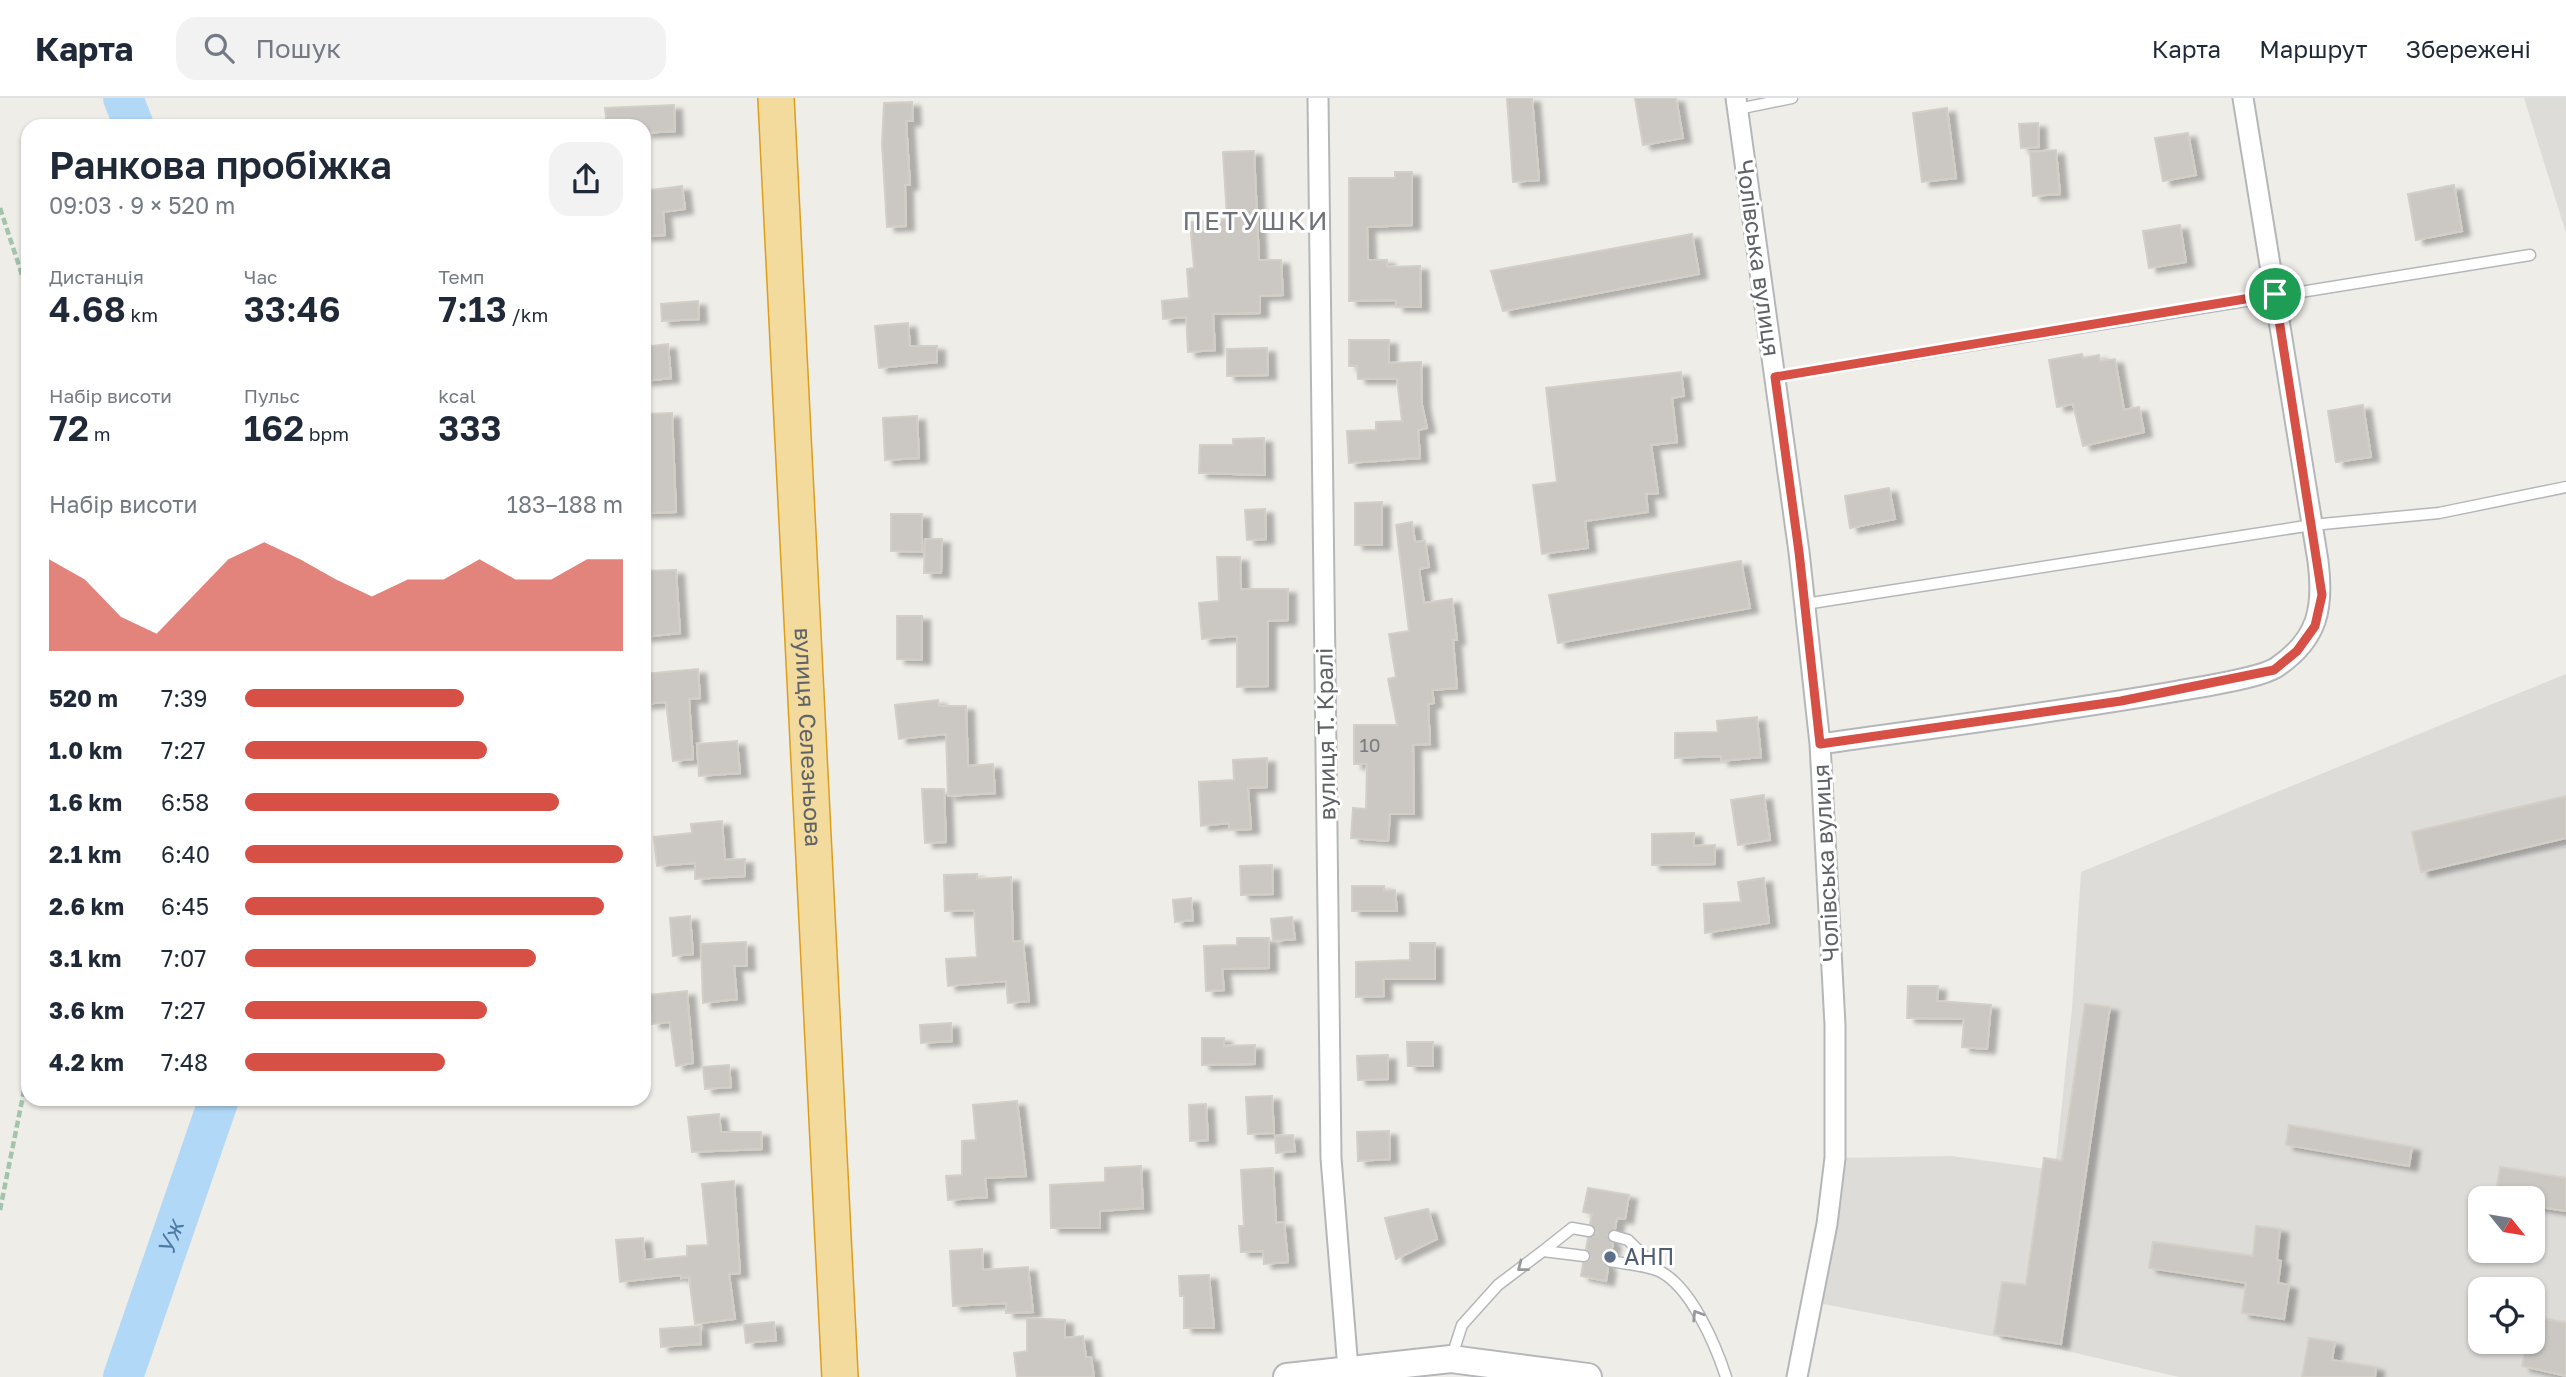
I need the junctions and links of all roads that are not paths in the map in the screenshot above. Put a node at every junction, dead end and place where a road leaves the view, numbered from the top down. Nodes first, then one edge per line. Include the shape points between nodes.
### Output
1 (776, 98) edge
2 (1318, 98) edge
3 (1793, 98) edge
4 (2243, 98) edge
5 (1737, 104) edge
6 (2530, 256) dead end
7 (2275, 294) junction
8 (1775, 377) junction
9 (2566, 487) edge
10 (2312, 525) junction
11 (1805, 604) junction
12 (1820, 744) junction
13 (1589, 1231) dead end
14 (1614, 1236) dead end
15 (1543, 1251) junction
16 (1584, 1256) dead end
17 (1610, 1261) dead end
18 (1660, 1271) junction
19 (1451, 1359) junction
20 (1348, 1369) junction
21 (840, 1377) edge
22 (1287, 1377) edge
23 (1588, 1377) edge
24 (1726, 1377) edge
25 (1797, 1377) edge

1 - 21 highway, вулиця Селезньова
2 - 20 street, вулиця Т. Кралі via 1331,1158
3 - 5 lane
4 - 7 street
5 - 8 street, Чолівська вулиця
6 - 7 lane
7 - 8 lane
7 - 10 street
8 - 11 street, Чолівська вулиця
9 - 10 lane via 2439,513
10 - 11 lane
10 - 12 street via 2322,595 2315,626 2297,651 2274,670 2121,701
11 - 12 street, Чолівська вулиця
12 - 25 street, Чолівська вулиця via 1835,1025 1835,1158
13 - 15 lane via 1572,1228
14 - 18 lane via 1628,1240
15 - 16 lane
15 -> 19 lane via 1498,1285 1462,1325
17 - 18 lane
24 -> 18 lane via 1715,1345 1683,1292
19 - 20 main road
19 - 23 main road
20 - 22 main road

